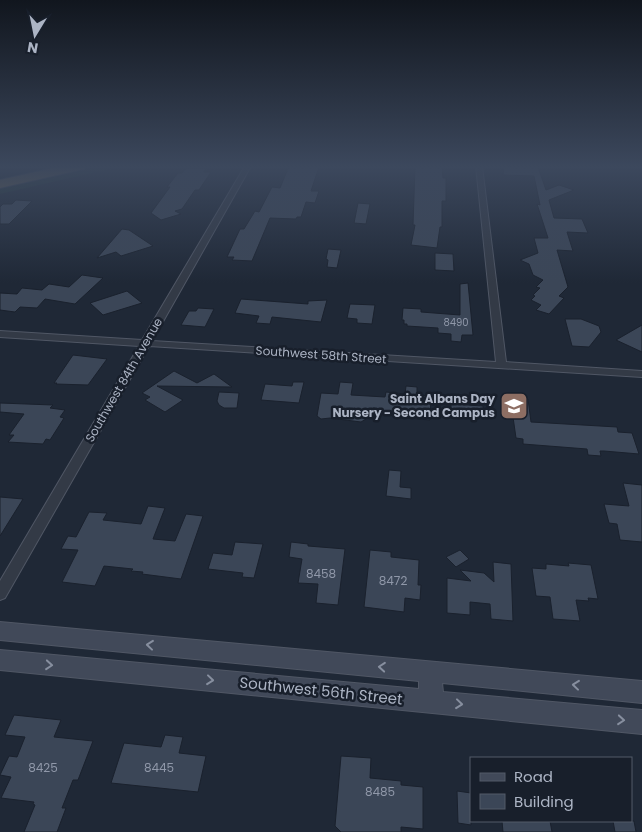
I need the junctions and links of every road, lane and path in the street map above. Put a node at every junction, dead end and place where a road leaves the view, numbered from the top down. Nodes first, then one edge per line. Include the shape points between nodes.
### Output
1 (225, 205) edge
2 (483, 205) edge
3 (0, 334) edge
4 (144, 344) junction
5 (501, 365) junction
6 (642, 374) edge
7 (0, 594) edge
8 (0, 631) edge
9 (0, 660) edge
10 (430, 672) junction
11 (642, 692) edge
12 (431, 702) junction
13 (642, 722) edge

1 - 4 street, Southwest 84th Avenue
2 - 5 street
3 - 4 street, Southwest 58th Street
4 - 5 street, Southwest 58th Street
4 - 7 street, Southwest 84th Avenue
5 - 6 street, Southwest 58th Street
10 -> 8 main road
9 -> 12 main road, Southwest 56th Street
11 -> 10 main road
10 - 12 main road
12 -> 13 main road, Southwest 56th Street

